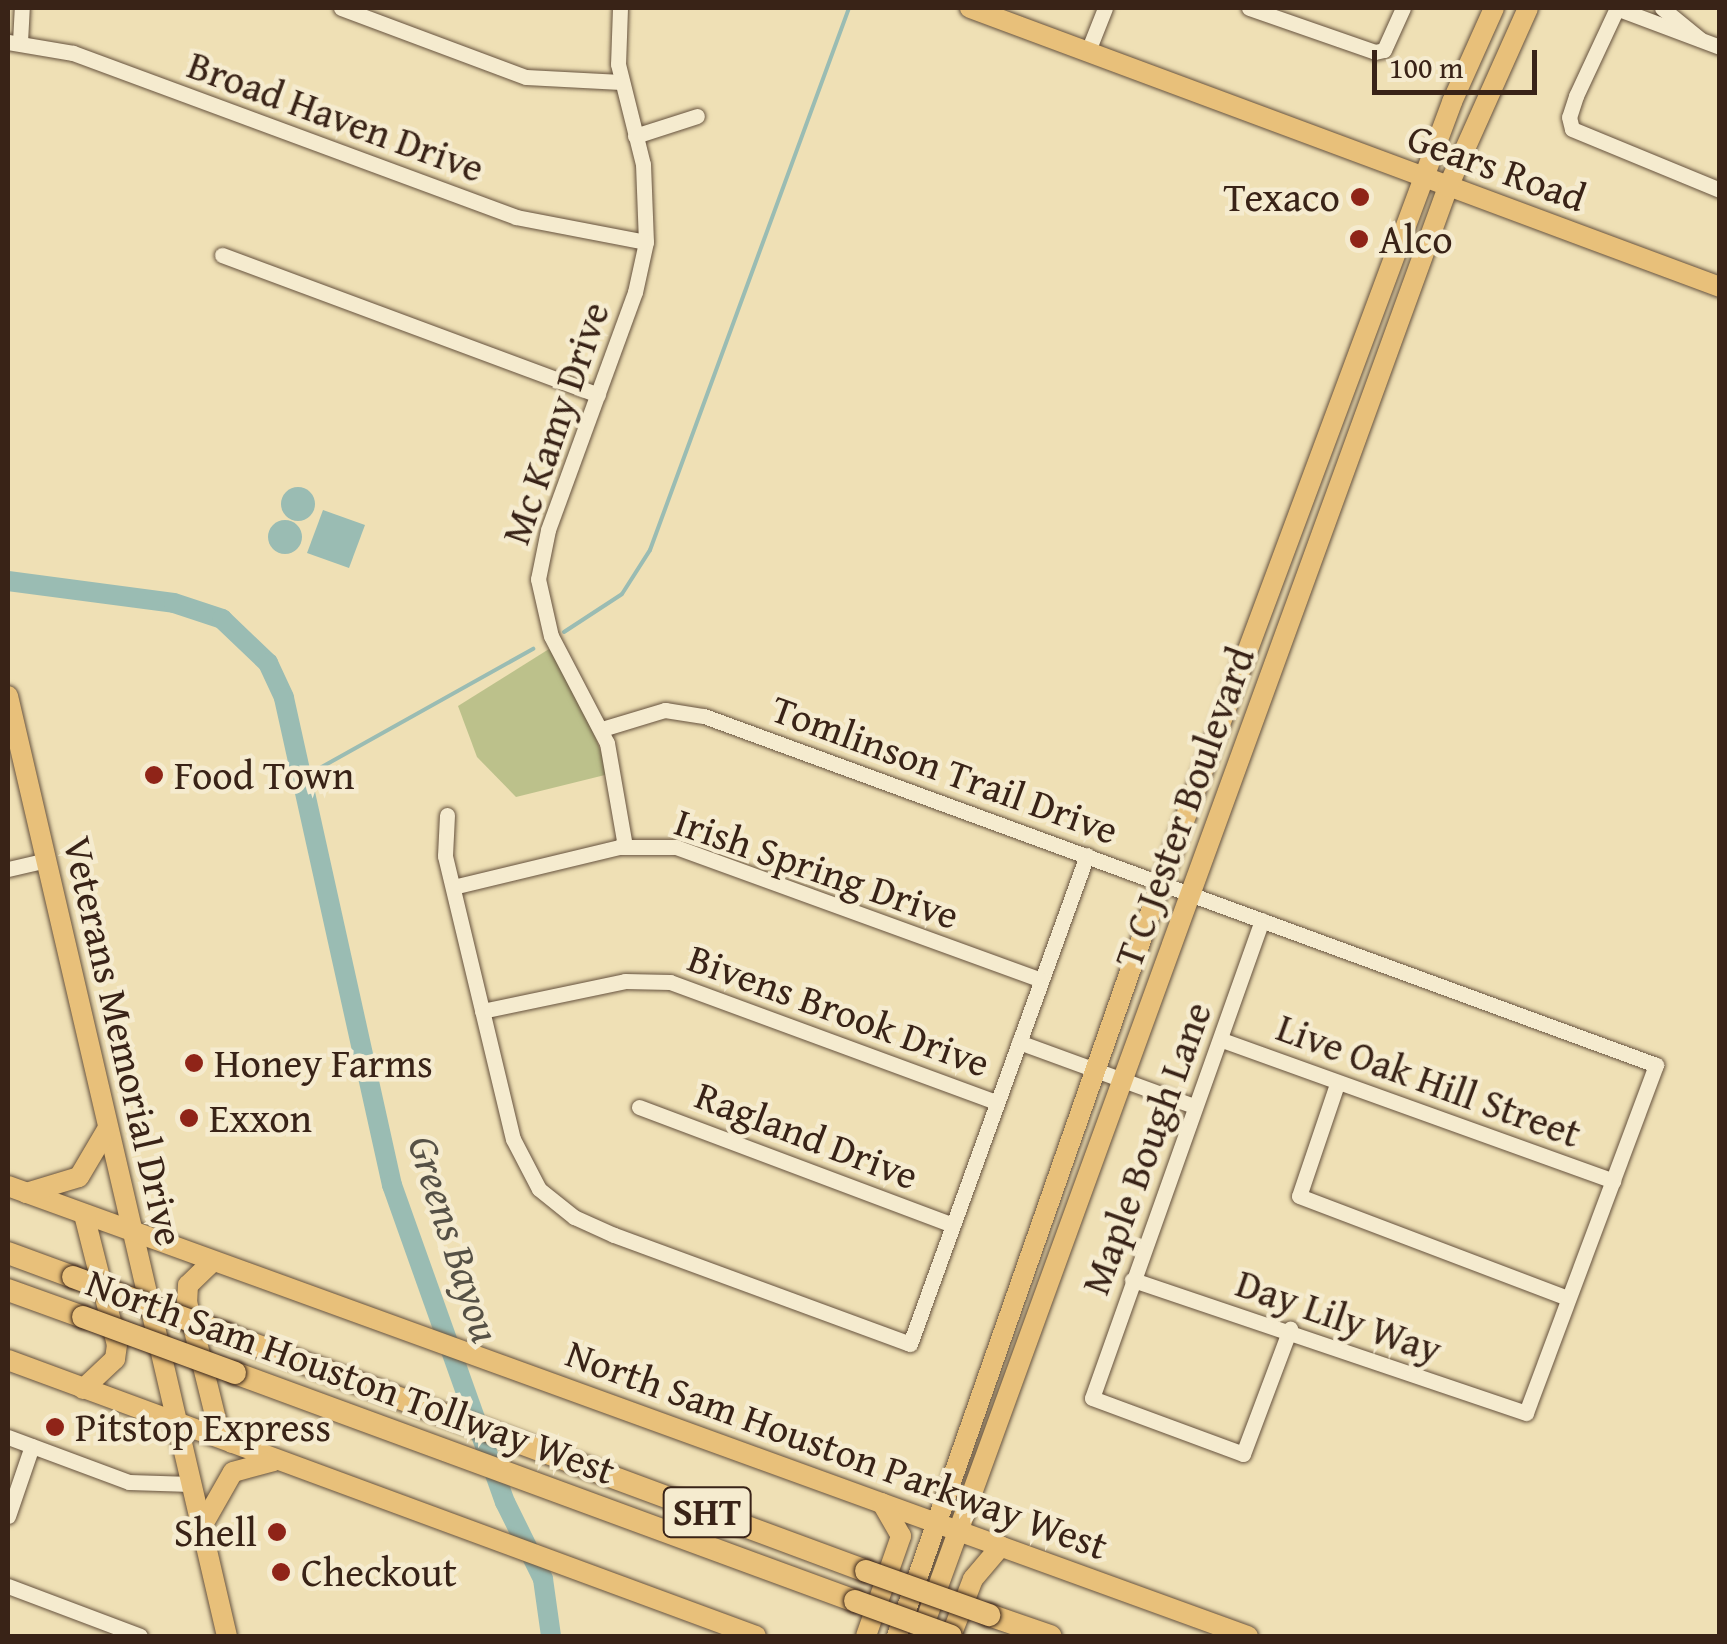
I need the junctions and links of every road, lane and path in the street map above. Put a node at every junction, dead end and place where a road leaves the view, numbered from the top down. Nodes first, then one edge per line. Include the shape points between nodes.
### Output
1 (22, 8) edge
2 (341, 8) edge
3 (620, 8) edge
4 (970, 8) edge
5 (1105, 8) edge
6 (1250, 8) edge
7 (1402, 8) edge
8 (1494, 8) edge
9 (1528, 8) edge
10 (1617, 8) edge
11 (1662, 8) edge
12 (1700, 39) junction
13 (14, 42) edge
14 (1720, 47) edge
15 (1088, 51) junction
16 (621, 82) junction
17 (696, 116) dead end
18 (635, 136) junction
19 (1423, 178) junction
20 (1448, 187) junction
21 (1720, 190) edge
22 (646, 242) junction
23 (222, 255) dead end
24 (1720, 286) edge
25 (1356, 359) junction
26 (1382, 368) junction
27 (598, 395) junction
28 (1268, 592) junction
29 (1297, 603) junction
30 (8, 696) edge
31 (602, 728) junction
32 (447, 815) dead end
33 (625, 846) junction
34 (1086, 855) junction
35 (46, 860) junction
36 (8, 868) edge
37 (1161, 882) junction
38 (452, 887) junction
39 (1189, 893) junction
40 (1262, 920) junction
41 (1041, 980) junction
42 (482, 1011) junction
43 (1222, 1040) junction
44 (1019, 1042) junction
45 (1095, 1070) junction
46 (1121, 1079) junction
47 (1337, 1084) junction
48 (997, 1102) junction
49 (639, 1106) dead end
50 (1194, 1106) junction
51 (108, 1128) junction
52 (1613, 1181) junction
53 (16, 1190) edge
54 (84, 1215) junction
55 (953, 1225) junction
56 (132, 1234) junction
57 (1030, 1247) junction
58 (8, 1252) edge
59 (1056, 1257) junction
60 (211, 1263) junction
61 (1132, 1280) junction
62 (8, 1290) edge
63 (1568, 1298) junction
64 (1290, 1329) junction
65 (8, 1360) edge
66 (83, 1389) junction
67 (177, 1424) junction
68 (8, 1437) edge
69 (235, 1445) junction
70 (32, 1446) junction
71 (277, 1460) junction
72 (191, 1484) junction
73 (882, 1503) junction
74 (8, 1516) edge
75 (938, 1523) junction
76 (201, 1528) junction
77 (958, 1531) junction
78 (1001, 1546) junction
79 (8, 1586) edge
80 (140, 1636) edge
81 (227, 1636) edge
82 (756, 1636) edge
83 (866, 1636) edge
84 (897, 1636) edge
85 (920, 1636) edge
86 (951, 1636) edge
87 (1050, 1636) edge
88 (1248, 1636) edge

1 - 13 street
2 - 16 street via 526,76
3 - 16 street, Mc Kamy Drive
4 - 15 main road, Gears Road
5 - 15 street
6 - 7 street via 1375,52 1384,50
8 - 19 main road, T C Jester Boulevard
9 - 20 main road, T C Jester Boulevard
10 - 12 street via 1680,37
10 - 21 street via 1568,117 1572,129
11 - 12 street
12 - 14 street
13 - 22 street, Broad Haven Drive via 74,53 516,217
15 - 19 main road, Gears Road
16 - 18 street, Mc Kamy Drive
17 - 18 street
18 - 22 street, Mc Kamy Drive via 646,192
19 - 20 main road, Gears Road
19 - 25 main road, T C Jester Boulevard
20 - 24 main road, Gears Road
20 - 26 main road, T C Jester Boulevard
22 - 27 street, Mc Kamy Drive
23 - 27 street
25 - 26 main road
25 - 28 main road, T C Jester Boulevard
26 - 29 main road, T C Jester Boulevard
27 - 31 street, Mc Kamy Drive via 548,530 538,579 551,636
28 - 29 main road
28 - 37 main road, T C Jester Boulevard
29 - 39 main road, T C Jester Boulevard
30 - 35 main road, Veterans Memorial Drive
31 - 33 street, Mc Kamy Drive
31 - 34 street, Tomlinson Trail Drive via 665,710 704,716
32 - 38 street
33 - 38 street, Irish Spring Drive
33 - 41 street, Irish Spring Drive via 693,851
34 - 37 street, Tomlinson Trail Drive
34 - 41 street
35 - 36 street
35 - 51 main road, Veterans Memorial Drive
37 - 39 street, Tomlinson Trail Drive
37 - 45 main road, T C Jester Boulevard
38 - 42 street
39 - 40 street, Tomlinson Trail Drive
39 - 46 main road, T C Jester Boulevard
40 - 43 street, Maple Bough Lane
40 - 52 street, Tomlinson Trail Drive via 1656,1065
41 - 44 street
42 - 48 street, Bivens Brook Drive via 614,982 670,982
42 - 55 street via 527,1172 574,1216 910,1344
43 - 47 street, Live Oak Hill Street
43 - 50 street, Maple Bough Lane
44 - 45 street
44 - 48 street
45 - 46 street
45 - 57 main road, T C Jester Boulevard
46 - 50 street
46 - 59 main road, T C Jester Boulevard
47 - 52 street, Live Oak Hill Street
47 - 63 street via 1299,1196
48 - 55 street
49 - 55 street, Ragland Drive
50 - 61 street, Maple Bough Lane
51 - 53 main road via 79,1177
51 - 56 main road, Veterans Memorial Drive
52 - 63 street
53 - 54 main road, North Sam Houston Parkway West
54 - 56 main road, North Sam Houston Parkway West
54 - 66 main road via 117,1345 115,1359
56 - 60 main road, North Sam Houston Parkway West
56 - 67 main road, Veterans Memorial Drive
57 - 59 main road
57 - 75 main road, T C Jester Boulevard
58 - 87 highway, North Sam Houston Tollway West / SHT, bridge
59 - 77 main road, T C Jester Boulevard
60 - 69 main road via 188,1285 187,1302 217,1422
60 - 73 main road, North Sam Houston Parkway West
61 - 64 street, Day Lily Way
61 - 64 street, Maple Bough Lane via 1092,1398 1243,1454
62 - 86 highway, North Sam Houston Tollway West / SHT, bridge
63 - 64 street, Day Lily Way via 1526,1412
65 - 66 main road
66 - 67 main road
67 - 69 main road
67 - 72 main road, Veterans Memorial Drive
68 - 70 street
69 - 71 main road
70 - 72 street via 130,1482
70 - 74 street
71 - 76 main road via 233,1472
71 - 82 main road
72 - 76 main road, Veterans Memorial Drive
73 - 75 main road, North Sam Houston Parkway West
73 - 83 main road via 901,1536
75 - 77 main road, North Sam Houston Parkway West
75 - 84 main road, T C Jester Boulevard
76 - 81 main road, Veterans Memorial Drive
77 - 78 main road, North Sam Houston Parkway West
77 - 85 main road, T C Jester Boulevard
78 - 86 main road via 981,1563
78 - 88 main road, North Sam Houston Parkway West
79 - 80 street

